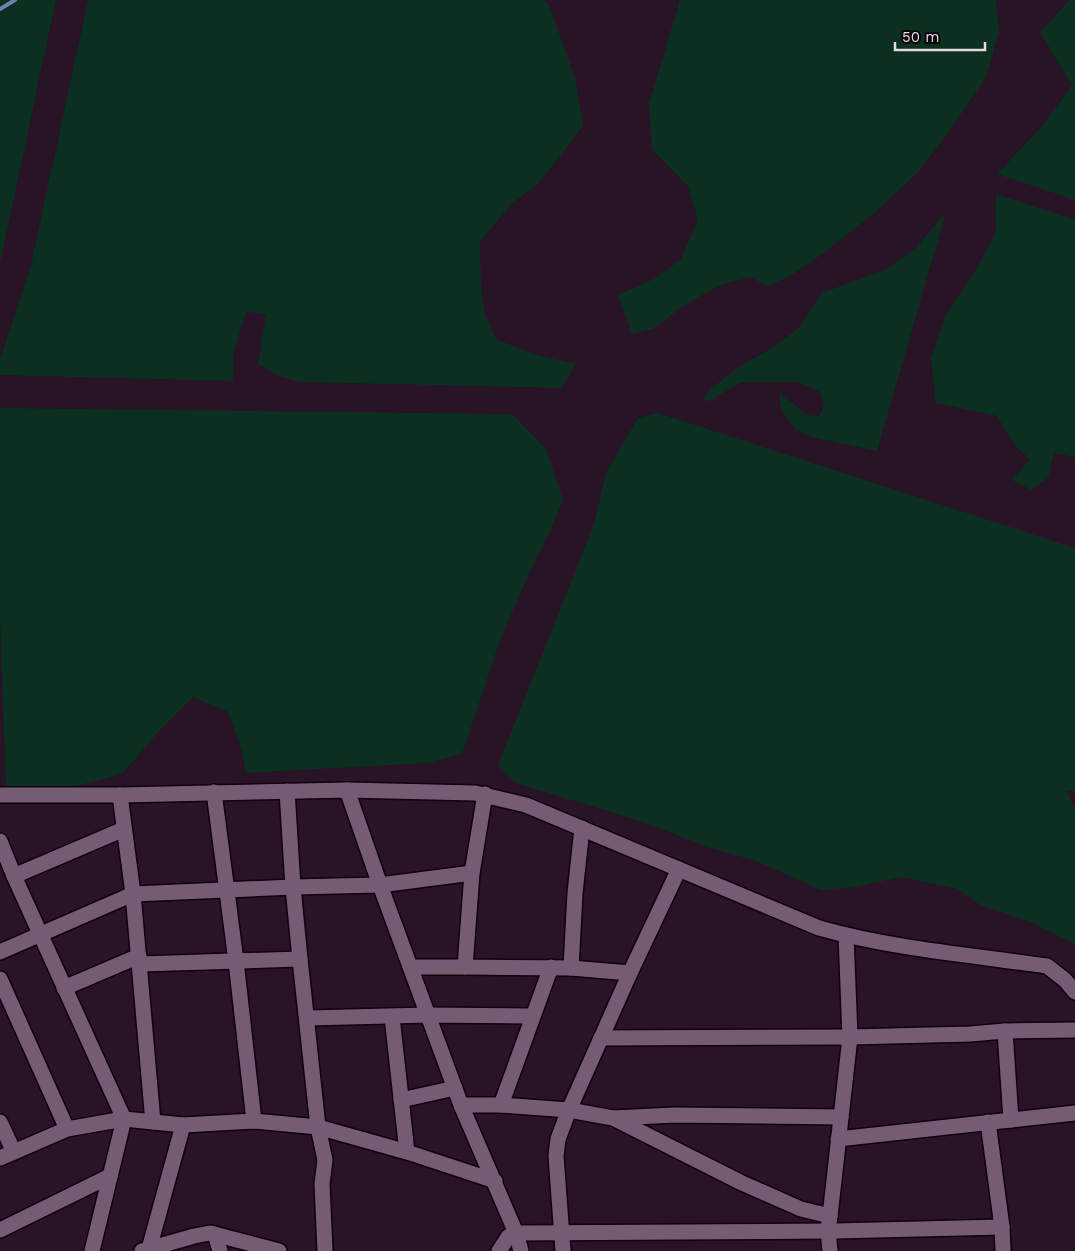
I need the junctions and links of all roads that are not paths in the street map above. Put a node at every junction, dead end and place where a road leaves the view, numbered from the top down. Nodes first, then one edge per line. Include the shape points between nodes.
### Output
1 (347, 790) junction
2 (287, 791) junction
3 (214, 792) junction
4 (484, 794) junction
5 (0, 795) edge
6 (120, 796) junction
7 (124, 828) junction
8 (582, 828) junction
9 (0, 841) edge
10 (679, 869) junction
11 (472, 873) junction
12 (14, 876) junction
13 (380, 885) junction
14 (293, 887) junction
15 (226, 890) junction
16 (133, 894) junction
17 (39, 934) junction
18 (846, 936) junction
19 (0, 952) edge
20 (300, 959) junction
21 (139, 960) junction
22 (236, 961) junction
23 (410, 967) junction
24 (465, 967) junction
25 (551, 968) junction
26 (571, 968) junction
27 (630, 973) junction
28 (0, 978) edge
29 (64, 988) junction
30 (1075, 992) edge
31 (428, 1015) junction
32 (532, 1016) junction
33 (392, 1017) junction
34 (307, 1018) junction
35 (1075, 1030) edge
36 (1005, 1031) junction
37 (850, 1037) junction
38 (601, 1038) junction
39 (455, 1088) junction
40 (401, 1100) junction
41 (462, 1105) junction
42 (501, 1105) junction
43 (569, 1110) junction
44 (1075, 1113) edge
45 (840, 1117) junction
46 (613, 1118) junction
47 (124, 1119) junction
48 (1011, 1120) junction
49 (254, 1121) junction
50 (0, 1122) edge
51 (153, 1122) junction
52 (988, 1122) junction
53 (183, 1125) junction
54 (318, 1127) junction
55 (67, 1129) junction
56 (838, 1138) junction
57 (407, 1152) junction
58 (7, 1155) edge
59 (110, 1176) junction
60 (495, 1181) junction
61 (829, 1223) junction
62 (1002, 1227) junction
63 (0, 1230) edge
64 (561, 1232) junction
65 (516, 1233) junction
66 (215, 1234) junction
67 (145, 1250) edge
68 (92, 1251) edge
69 (220, 1251) edge
70 (279, 1251) edge
71 (325, 1251) edge
72 (499, 1251) edge
73 (521, 1251) edge
74 (563, 1251) edge
75 (830, 1251) edge
76 (1003, 1251) edge

1 - 2 street
1 - 4 street
1 - 13 street
2 - 3 street
2 - 14 street
3 - 6 street
3 - 15 street
4 - 8 street via 526,804
4 - 11 street
5 - 6 street
6 - 7 street
7 - 12 street
7 - 16 street
8 - 10 street
8 - 26 street
9 - 12 street
10 - 18 street via 819,928
10 - 27 street
11 - 13 street
11 - 24 street
12 - 17 street
13 - 14 street
13 - 23 street
14 - 15 street
14 - 20 street
15 - 16 street
15 - 22 street
16 - 17 street
16 - 21 street
17 - 19 street
17 - 29 street
18 - 30 street via 910,949 1047,966
18 - 37 street
20 - 22 street
20 - 34 street
21 - 22 street
21 - 29 street
21 - 51 street
22 - 49 street
23 - 24 street
23 - 31 street
24 - 25 street
25 - 26 street
25 - 32 street
26 - 27 street
27 - 38 street
28 - 55 street
29 - 47 street
31 - 32 street
31 - 33 street
31 - 39 street
32 - 42 street
33 - 34 street
33 - 40 street
34 - 54 street
35 - 36 street
36 - 37 street
36 - 48 street
37 - 38 street
37 - 45 street
38 - 43 street
39 - 40 street
39 - 41 street
40 - 57 street
41 - 42 street
41 - 60 street
42 - 43 street
43 - 46 street
43 - 64 street via 558,1139 556,1156
44 - 48 street
45 - 46 street
45 - 56 street
46 - 61 street
47 - 51 street
47 - 55 street
47 - 59 street
48 - 52 street
49 - 53 street
49 - 54 street
50 - 58 street
51 - 53 street
52 - 56 street
52 - 62 street
53 - 67 street
54 - 57 street
54 - 71 street via 325,1160 322,1184
55 - 58 street
56 - 61 street
57 - 60 street
59 - 63 street
59 - 68 street
60 - 65 street
61 - 62 street
61 - 64 street
61 - 75 street
62 - 76 street
64 - 65 street
64 - 74 street
65 - 72 street via 508,1237
65 - 73 street
66 - 67 street via 194,1236
66 - 69 street
66 - 70 street

